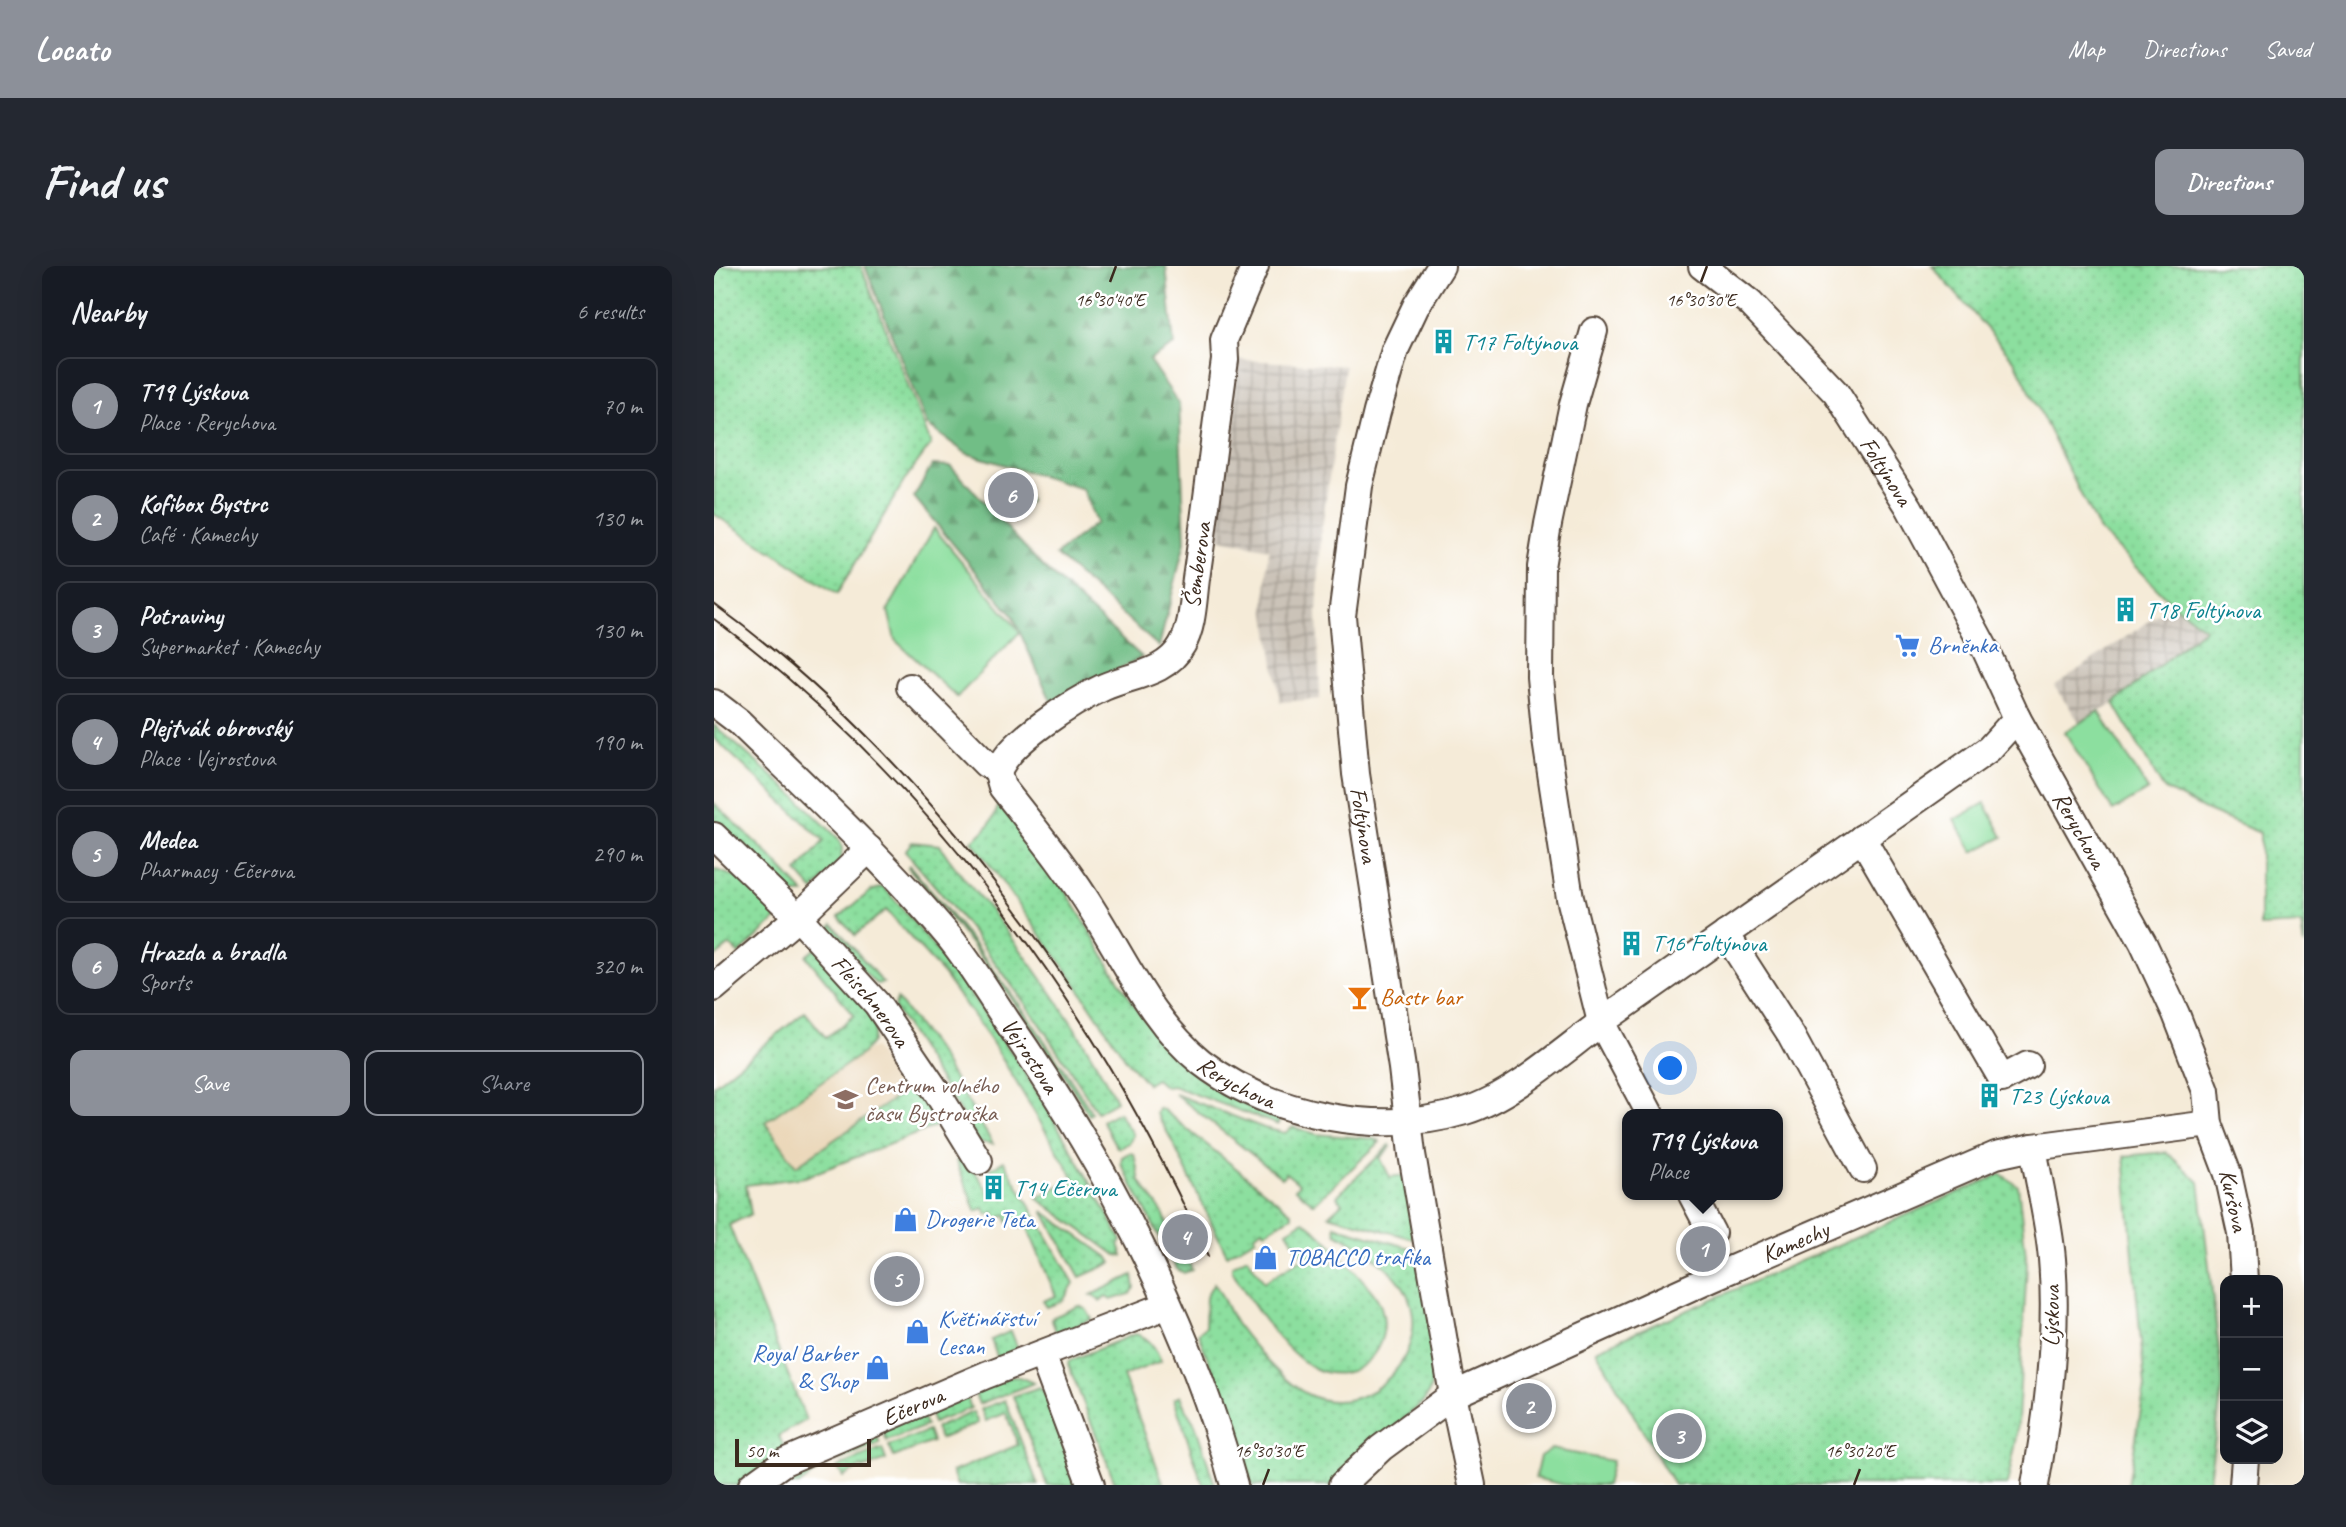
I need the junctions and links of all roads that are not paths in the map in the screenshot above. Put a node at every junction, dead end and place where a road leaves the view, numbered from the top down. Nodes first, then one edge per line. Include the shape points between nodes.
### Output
1 (1255, 266) edge
2 (1441, 266) edge
3 (1702, 266) edge
4 (1594, 331) dead end
5 (910, 687) dead end
6 (714, 703) edge
7 (2017, 718) junction
8 (999, 769) junction
9 (714, 835) edge
10 (1862, 838) junction
11 (869, 849) junction
12 (798, 917) junction
13 (1726, 934) junction
14 (714, 988) edge
15 (1601, 1022) junction
16 (2028, 1065) dead end
17 (1647, 1109) edge
18 (1407, 1121) junction
19 (2209, 1124) junction
20 (2034, 1147) junction
21 (979, 1161) dead end
22 (1863, 1169) dead end
23 (1695, 1200) edge
24 (1712, 1233) dead end
25 (2244, 1275) edge
26 (1168, 1305) junction
27 (1042, 1354) junction
28 (1453, 1395) junction
29 (2245, 1464) edge
30 (752, 1485) edge
31 (1091, 1485) edge
32 (1234, 1485) edge
33 (1342, 1485) edge
34 (1472, 1485) edge
35 (2035, 1485) edge
36 (2243, 1485) edge

1 - 8 street, Šemberova via 1224,340 1199,555 1182,646 1154,670 1103,688 1066,709 1015,748
2 - 18 street, Foltýnova via 1395,351 1377,412 1359,485 1342,616 1356,774
3 - 7 street, Foltýnova via 1750,303 1836,393 1909,507
4 - 15 street via 1556,478 1541,567 1539,677 1570,898
5 - 8 street via 986,764
6 - 11 street, Vejrostova
7 - 10 street, Rerychova via 1989,749
7 - 19 street, Rerychova via 2164,987 2206,1091
8 - 18 street, Rerychova via 1002,787 1088,903 1146,999 1200,1061 1234,1083 1291,1109 1324,1117
9 - 12 street, Fleischnerova
10 - 13 street, Rerychova
10 - 16 street via 2002,1079
11 - 12 street
11 - 26 street, Vejrostova via 952,940 1053,1086 1124,1212
12 - 14 street
12 - 21 street, Fleischnerova via 877,1003
13 - 15 street, Rerychova
13 - 22 street via 1791,1035
15 - 17 street
15 - 18 street, Rerychova via 1512,1088 1469,1110
18 - 28 street, Foltýnova
19 - 20 street, Kamechy
19 - 25 street, Kuršova via 2228,1174 2241,1234
20 - 28 street, Kamechy via 1996,1155
20 - 35 street, Lýskova via 2052,1259 2052,1349
23 - 24 street
26 - 27 street, Ečerova
26 - 32 street, Vejrostova
27 - 30 street, Ečerova via 784,1462
27 - 31 street
28 - 33 street, Kamechy via 1381,1448
28 - 34 street
29 - 36 street

